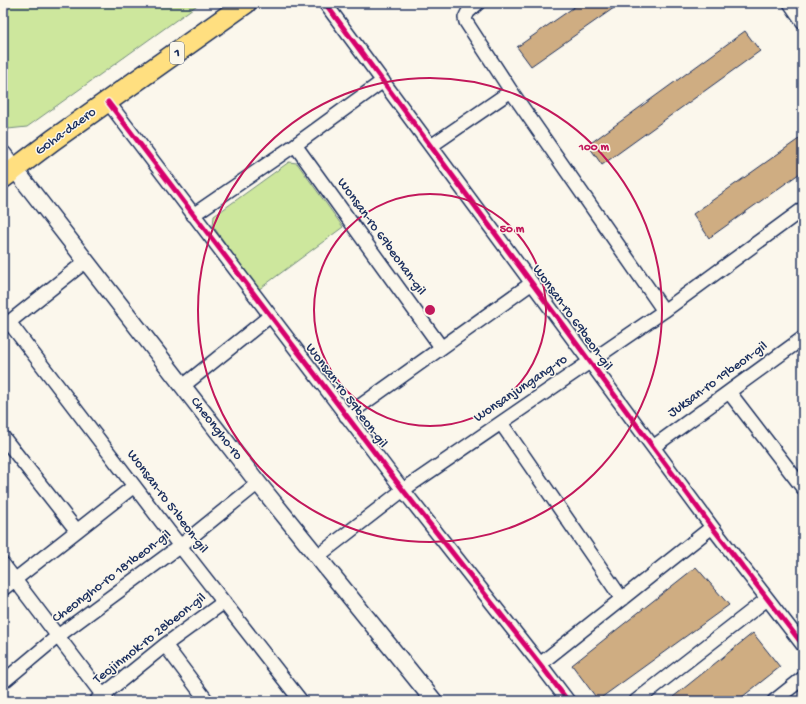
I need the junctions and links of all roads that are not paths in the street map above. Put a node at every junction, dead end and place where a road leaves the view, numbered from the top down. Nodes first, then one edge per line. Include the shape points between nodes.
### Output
1 (246, 3) edge
2 (325, 3) edge
3 (478, 3) edge
4 (790, 3) edge
5 (803, 22) edge
6 (383, 81) junction
7 (511, 91) junction
8 (108, 102) junction
9 (295, 145) junction
10 (430, 146) junction
11 (3, 154) edge
12 (9, 174) edge
13 (803, 209) edge
14 (193, 215) junction
15 (86, 261) junction
16 (532, 283) junction
17 (664, 311) junction
18 (270, 316) junction
19 (6, 324) edge
20 (803, 338) edge
21 (441, 347) junction
22 (590, 362) junction
23 (183, 386) junction
24 (729, 392) junction
25 (346, 416) junction
26 (501, 423) junction
27 (3, 437) edge
28 (653, 448) junction
29 (798, 471) edge
30 (258, 483) junction
31 (134, 486) junction
32 (803, 488) edge
33 (403, 490) junction
34 (712, 527) junction
35 (77, 531) junction
36 (180, 546) junction
37 (318, 556) junction
38 (3, 564) edge
39 (15, 580) junction
40 (3, 589) edge
41 (622, 599) junction
42 (767, 599) junction
43 (224, 602) junction
44 (58, 636) junction
45 (165, 645) junction
46 (803, 645) edge
47 (540, 664) junction
48 (803, 678) edge
49 (3, 682) edge
50 (103, 699) edge
51 (207, 701) edge
52 (301, 701) edge
53 (434, 701) edge
54 (568, 701) edge
55 (636, 701) edge
56 (774, 701) edge

1 - 8 main road, Goha-daero / 1
2 - 6 street, Wonsan-ro 69beon-gil
3 - 7 street via 468,12 466,22
4 - 5 street
6 - 9 street
6 - 10 street, Wonsan-ro 69beon-gil
7 - 10 street
7 - 17 street
8 - 12 main road, Goha-daero / 1
8 - 14 street, Wonsan-ro 59beon-gil
9 - 14 street
9 - 21 street, Wonsan-ro 69beonan-gil
10 - 16 street, Wonsan-ro 69beon-gil
11 - 12 street, Cheongho-ro
12 - 15 street, Cheongho-ro
13 - 17 street, Wonsanjungang-ro
14 - 18 street, Wonsan-ro 59beon-gil
15 - 19 street
15 - 23 street, Cheongho-ro
16 - 21 street
16 - 22 street, Wonsan-ro 69beon-gil
17 - 22 street, Wonsanjungang-ro
18 - 23 street
18 - 25 street, Wonsan-ro 59beon-gil
19 - 31 street, Wonsan-ro 51beon-gil
20 - 24 street, Juksan-ro 19beon-gil
21 - 25 street
22 - 26 street, Wonsanjungang-ro
22 - 28 street, Wonsan-ro 69beon-gil
23 - 30 street, Cheongho-ro
24 - 28 street, Juksan-ro 19beon-gil
24 - 29 street
25 - 33 street, Wonsan-ro 59beon-gil
26 - 33 street, Wonsanjungang-ro
26 - 41 street
27 - 35 street
28 - 34 street, Wonsan-ro 69beon-gil
29 - 32 street
30 - 36 street, Cheongho-ro 181beon-gil
30 - 37 street, Cheongho-ro
31 - 35 street
31 - 36 street, Wonsan-ro 51beon-gil
33 - 37 street, Wonsanjungang-ro
33 - 47 street, Wonsan-ro 59beon-gil
34 - 41 street
34 - 42 street, Wonsan-ro 69beon-gil
35 - 39 street
36 - 43 street, Wonsan-ro 51beon-gil
36 - 44 street, Cheongho-ro 181beon-gil
37 - 53 street, Cheongho-ro
38 - 39 street
39 - 40 street
39 - 44 street
41 - 47 street
42 - 46 street, Wonsan-ro 69beon-gil
42 - 55 street
43 - 45 street, Teojinmok-ro 28beon-gil
43 - 52 street, Wonsan-ro 51beon-gil
44 - 49 street, Cheongho-ro 181beon-gil
44 - 50 street
45 - 50 street, Teojinmok-ro 28beon-gil
45 - 51 street
47 - 54 street, Wonsan-ro 59beon-gil
48 - 56 street

